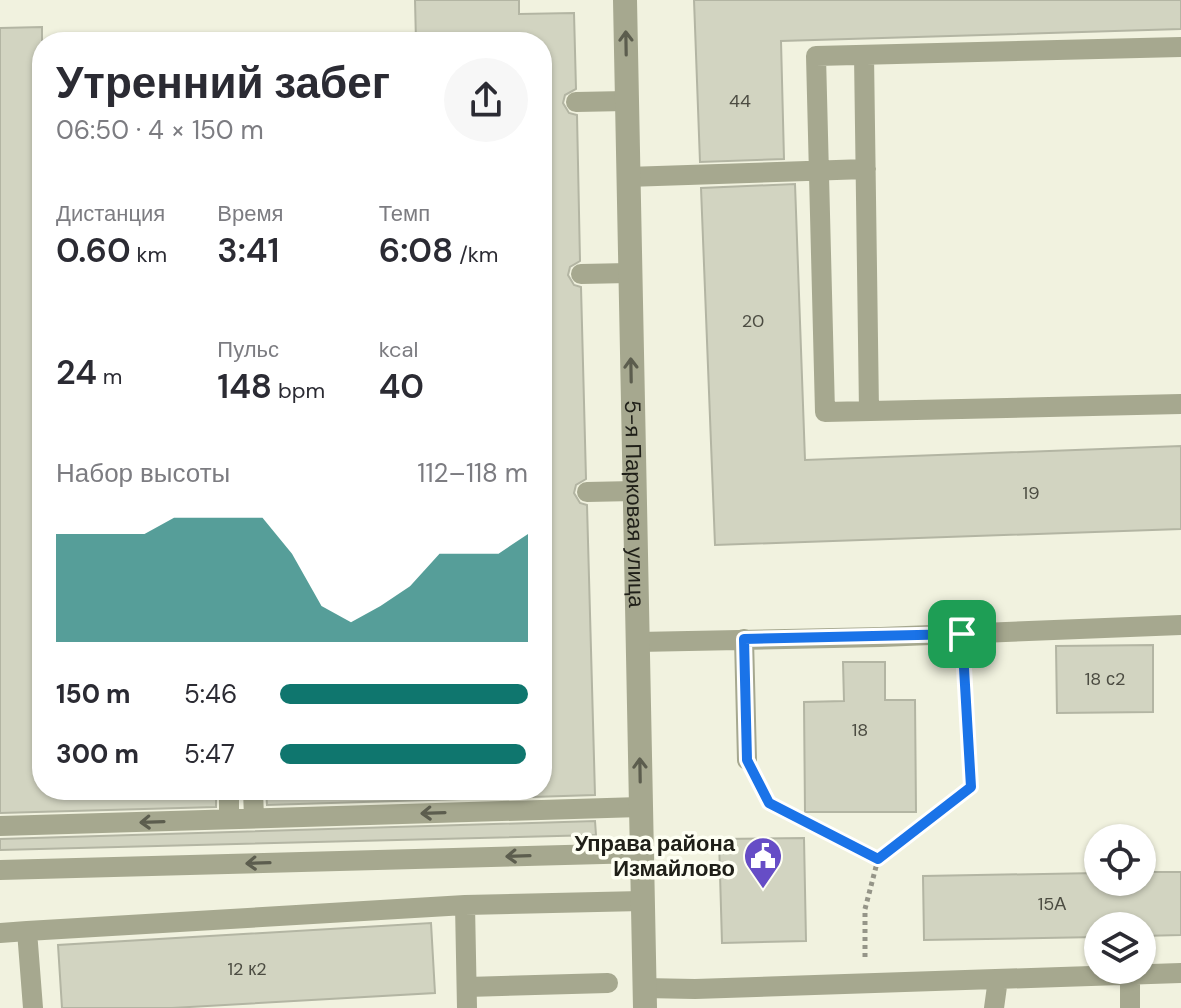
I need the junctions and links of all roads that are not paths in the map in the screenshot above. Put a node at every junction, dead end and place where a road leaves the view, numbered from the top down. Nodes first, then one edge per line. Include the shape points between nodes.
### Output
1 (625, 0) edge
2 (1181, 47) edge
3 (864, 55) junction
4 (626, 101) junction
5 (576, 102) dead end
6 (866, 169) junction
7 (819, 170) junction
8 (627, 177) junction
9 (629, 273) junction
10 (581, 274) dead end
11 (1181, 404) edge
12 (869, 411) junction
13 (634, 491) junction
14 (587, 492) dead end
15 (1181, 625) edge
16 (744, 639) junction
17 (638, 642) junction
18 (747, 760) road end
19 (229, 800) edge
20 (253, 800) edge
21 (640, 807) junction
22 (254, 818) junction
23 (229, 819) junction
24 (0, 826) edge
25 (641, 853) junction
26 (0, 870) edge
27 (642, 901) junction
28 (465, 905) junction
29 (27, 931) junction
30 (0, 933) edge
31 (1181, 973) edge
32 (1156, 974) edge
33 (1084, 976) edge
34 (998, 979) junction
35 (608, 983) dead end
36 (1130, 984) edge
37 (467, 987) junction
38 (644, 998) edge
39 (33, 1008) edge
40 (467, 1008) edge
41 (994, 1008) edge
42 (1130, 1008) edge

4 -> 1 street, 5-я Парковая улица
2 - 3 lane
3 - 6 lane
3 - 7 lane via 816,56
4 - 5 lane
4 - 8 street, 5-я Парковая улица
6 - 7 lane
6 - 12 lane
7 - 8 lane
7 - 12 lane via 825,412
8 - 9 street, 5-я Парковая улица
9 - 10 lane
13 -> 9 street, 5-я Парковая улица
11 - 12 lane
13 - 14 lane
13 - 17 street, 5-я Парковая улица
15 - 16 lane
16 - 17 lane
16 - 18 lane
21 -> 17 street, 5-я Парковая улица
19 - 23 lane
20 - 22 lane
21 -> 22 lane
21 - 25 street, 5-я Парковая улица
22 - 23 lane
23 -> 24 lane
25 -> 26 lane
25 - 27 street, 5-я Парковая улица
27 - 28 lane
27 - 38 street, 5-я Парковая улица
28 - 29 lane
28 - 37 lane
29 - 30 lane
29 - 39 lane
31 - 32 lane
33 - 34 lane
34 - 38 lane
34 - 41 lane
35 - 37 lane
36 - 42 lane
37 - 40 lane

